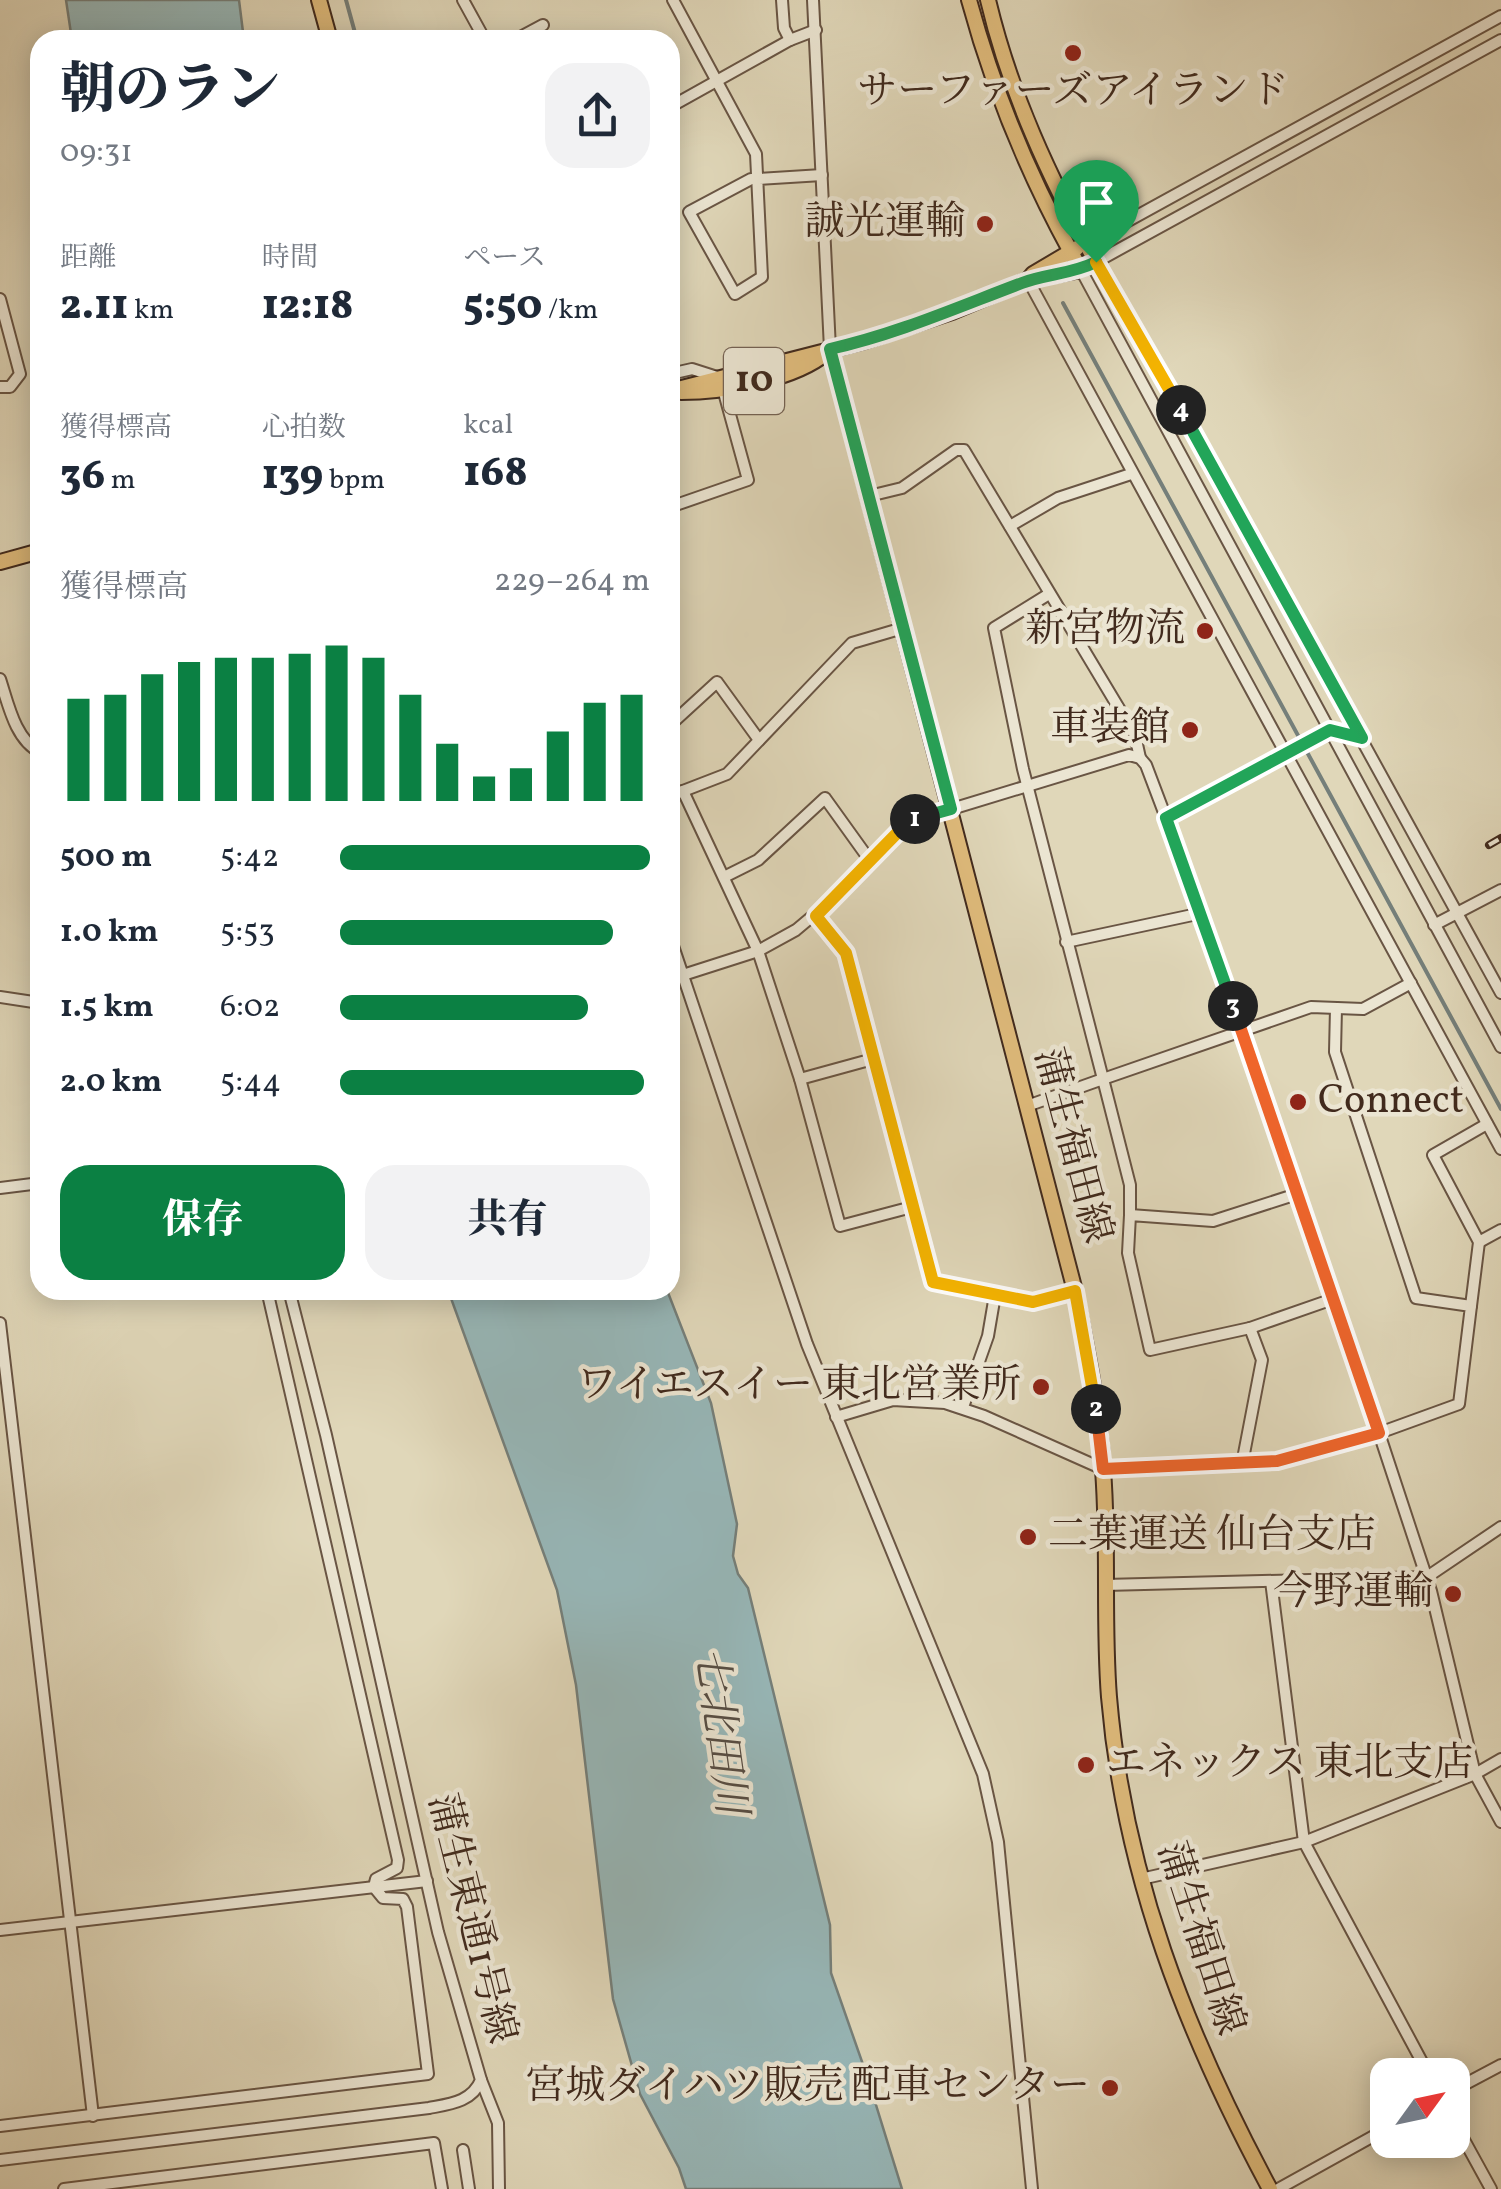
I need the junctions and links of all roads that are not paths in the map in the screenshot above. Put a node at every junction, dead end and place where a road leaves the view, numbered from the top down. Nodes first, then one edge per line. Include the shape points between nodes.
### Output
1 (319, 0) edge
2 (463, 0) edge
3 (673, 0) edge
4 (782, 0) edge
5 (812, 0) edge
6 (970, 0) edge
7 (988, 0) edge
8 (1501, 16) edge
9 (543, 25) dead end
10 (327, 30) edge
11 (479, 30) edge
12 (534, 30) edge
13 (816, 30) junction
14 (790, 40) junction
15 (1501, 40) edge
16 (718, 81) junction
17 (680, 99) edge
18 (822, 175) junction
19 (758, 179) junction
20 (1086, 244) junction
21 (1070, 252) junction
22 (1096, 262) junction
23 (1055, 268) junction
24 (1081, 270) junction
25 (1033, 278) junction
26 (0, 298) edge
27 (830, 349) junction
28 (680, 372) edge
29 (720, 383) junction
30 (0, 387) edge
31 (680, 389) edge
32 (1131, 474) junction
33 (869, 496) junction
34 (680, 504) edge
35 (1010, 526) junction
36 (30, 554) edge
37 (0, 562) edge
38 (1049, 594) junction
39 (903, 628) junction
40 (0, 679) edge
41 (680, 716) edge
42 (1330, 730) junction
43 (1362, 738) junction
44 (759, 740) junction
45 (30, 745) edge
46 (1289, 751) junction
47 (1140, 758) junction
48 (1028, 786) junction
49 (684, 791) junction
50 (680, 792) edge
51 (951, 809) junction
52 (1166, 818) junction
53 (871, 862) junction
54 (724, 877) junction
55 (1501, 890) edge
56 (1202, 913) junction
57 (1456, 913) junction
58 (816, 916) junction
59 (1434, 924) junction
60 (1066, 942) junction
61 (758, 950) junction
62 (680, 964) edge
63 (684, 975) junction
64 (1411, 983) junction
65 (1501, 993) edge
66 (0, 997) edge
67 (30, 1002) edge
68 (1336, 1008) junction
69 (1242, 1031) junction
70 (1501, 1047) edge
71 (873, 1059) junction
72 (800, 1079) junction
73 (1103, 1079) junction
74 (1027, 1106) junction
75 (1488, 1124) junction
76 (1501, 1149) edge
77 (30, 1184) edge
78 (0, 1188) edge
79 (1296, 1194) junction
80 (912, 1207) junction
81 (1130, 1214) junction
82 (1501, 1230) edge
83 (1479, 1242) junction
84 (1075, 1291) junction
85 (995, 1295) junction
86 (1333, 1299) junction
87 (269, 1300) edge
88 (292, 1300) edge
89 (1472, 1306) junction
90 (0, 1323) edge
91 (1250, 1328) junction
92 (963, 1407) junction
93 (836, 1417) junction
94 (1379, 1433) junction
95 (1242, 1464) junction
96 (1103, 1469) junction
97 (1501, 1526) edge
98 (1428, 1577) junction
99 (1272, 1582) junction
100 (1105, 1585) junction
101 (1501, 1759) edge
102 (1475, 1774) junction
103 (1501, 1822) edge
104 (1304, 1842) junction
105 (1141, 1880) junction
106 (428, 1881) junction
107 (374, 1887) junction
108 (70, 1921) junction
109 (0, 1930) edge
110 (1420, 2058) edge
111 (1501, 2065) edge
112 (481, 2080) junction
113 (1470, 2081) edge
114 (94, 2116) junction
115 (0, 2126) edge
116 (1370, 2138) edge
117 (462, 2150) dead end
118 (1470, 2151) edge
119 (0, 2160) edge
120 (101, 2186) edge
121 (64, 2189) edge
122 (442, 2189) edge
123 (469, 2189) edge
124 (499, 2189) edge
125 (1032, 2189) edge
126 (1270, 2189) edge
127 (1278, 2189) edge
128 (1491, 2189) edge

1 - 10 main road
2 - 11 street
3 - 16 street
4 - 14 street
5 - 13 street
6 - 21 main road via 1014,139
7 - 20 main road via 1027,121
8 - 20 street
9 - 12 street
13 - 14 street
13 - 18 street
14 - 16 street
15 - 22 street
16 - 17 street
16 - 19 street via 756,154
18 - 19 street
18 - 27 street
19 - 19 street via 762,276 735,294 689,212
20 - 21 main road, 10
20 - 22 main road
21 - 23 main road, 10
21 - 24 main road
22 - 24 main road, 10
22 - 43 street
23 - 24 main road, 10
23 - 25 main road, 10
24 - 42 street
25 - 27 main road, 10 via 952,312
25 - 32 street
26 - 30 street via 20,374
27 - 29 main road, 10
27 - 29 main road, 10 via 810,367
27 - 33 main road, 蒲生福田線
28 - 29 street via 692,370
29 - 31 main road, 10
29 - 34 street via 748,480
32 - 35 street via 1058,498
32 - 46 street
33 - 35 street via 902,488 960,448
33 - 39 main road, 蒲生福田線
35 - 38 street
36 - 37 main road
38 - 47 street via 1135,735
38 - 48 street via 994,628
39 - 44 street via 852,643
39 - 51 main road, 蒲生福田線
40 - 45 street
41 - 44 street via 717,682
42 - 43 street
42 - 46 street
42 - 59 street
43 - 57 street
44 - 49 street via 727,774
46 - 52 street
46 - 64 street
47 - 48 street
47 - 52 street
48 - 51 street
48 - 60 street
49 - 50 street
49 - 54 street
51 - 53 street via 909,822
51 - 74 main road, 蒲生福田線
52 - 56 street
53 - 54 street via 825,798 758,860
53 - 58 street
54 - 61 street
55 - 57 street
56 - 60 street
56 - 69 street
57 - 59 street
57 - 65 street
58 - 61 street
58 - 71 street via 846,953
59 - 70 street
60 - 73 street
61 - 63 street
61 - 72 street
62 - 63 street
63 - 93 street via 778,1264
64 - 68 street via 1362,1009
64 - 75 street
66 - 67 street
68 - 69 street via 1311,1007
68 - 89 street via 1335,1052 1416,1298
69 - 73 street
69 - 79 street
71 - 72 street
71 - 80 street
72 - 80 street via 840,1226
73 - 74 street
73 - 81 street via 1130,1185
74 - 84 main road, 蒲生福田線
75 - 76 street
75 - 83 street via 1432,1155
77 - 78 street
79 - 81 street via 1213,1221
79 - 86 street
80 - 85 street via 933,1282
81 - 91 street via 1128,1253 1150,1350
82 - 83 street
83 - 89 street
84 - 85 street via 1033,1302
84 - 96 main road, 蒲生福田線
85 - 92 street
86 - 91 street
86 - 94 street
87 - 107 street via 398,1860
88 - 106 street, 蒲生東通1号線
89 - 94 street via 1459,1404
90 - 108 street
91 - 95 street via 1262,1360
92 - 93 street via 893,1400
92 - 96 street
93 - 125 street via 992,1804
94 - 95 street
94 - 98 street
95 - 96 street
96 - 100 main road, 蒲生福田線
97 - 98 street
98 - 99 street
98 - 102 street
99 - 100 street
99 - 104 street
100 - 105 main road, 蒲生福田線 via 1109,1697
101 - 102 street
102 - 103 street
102 - 104 street
104 - 105 street
104 - 110 street
105 - 126 main road, 蒲生福田線 via 1189,2024
106 - 107 street
106 - 112 street, 蒲生東通1号線
107 - 108 street
107 - 114 street via 407,1907 428,2074
108 - 109 street
108 - 114 street
111 - 113 street
112 - 119 street, 蒲生東通1号線 via 464,2099 429,2108
112 - 124 street via 498,2123
114 - 115 street
116 - 127 street
117 - 123 street
118 - 128 street
120 - 121 street
120 - 122 street via 434,2144

